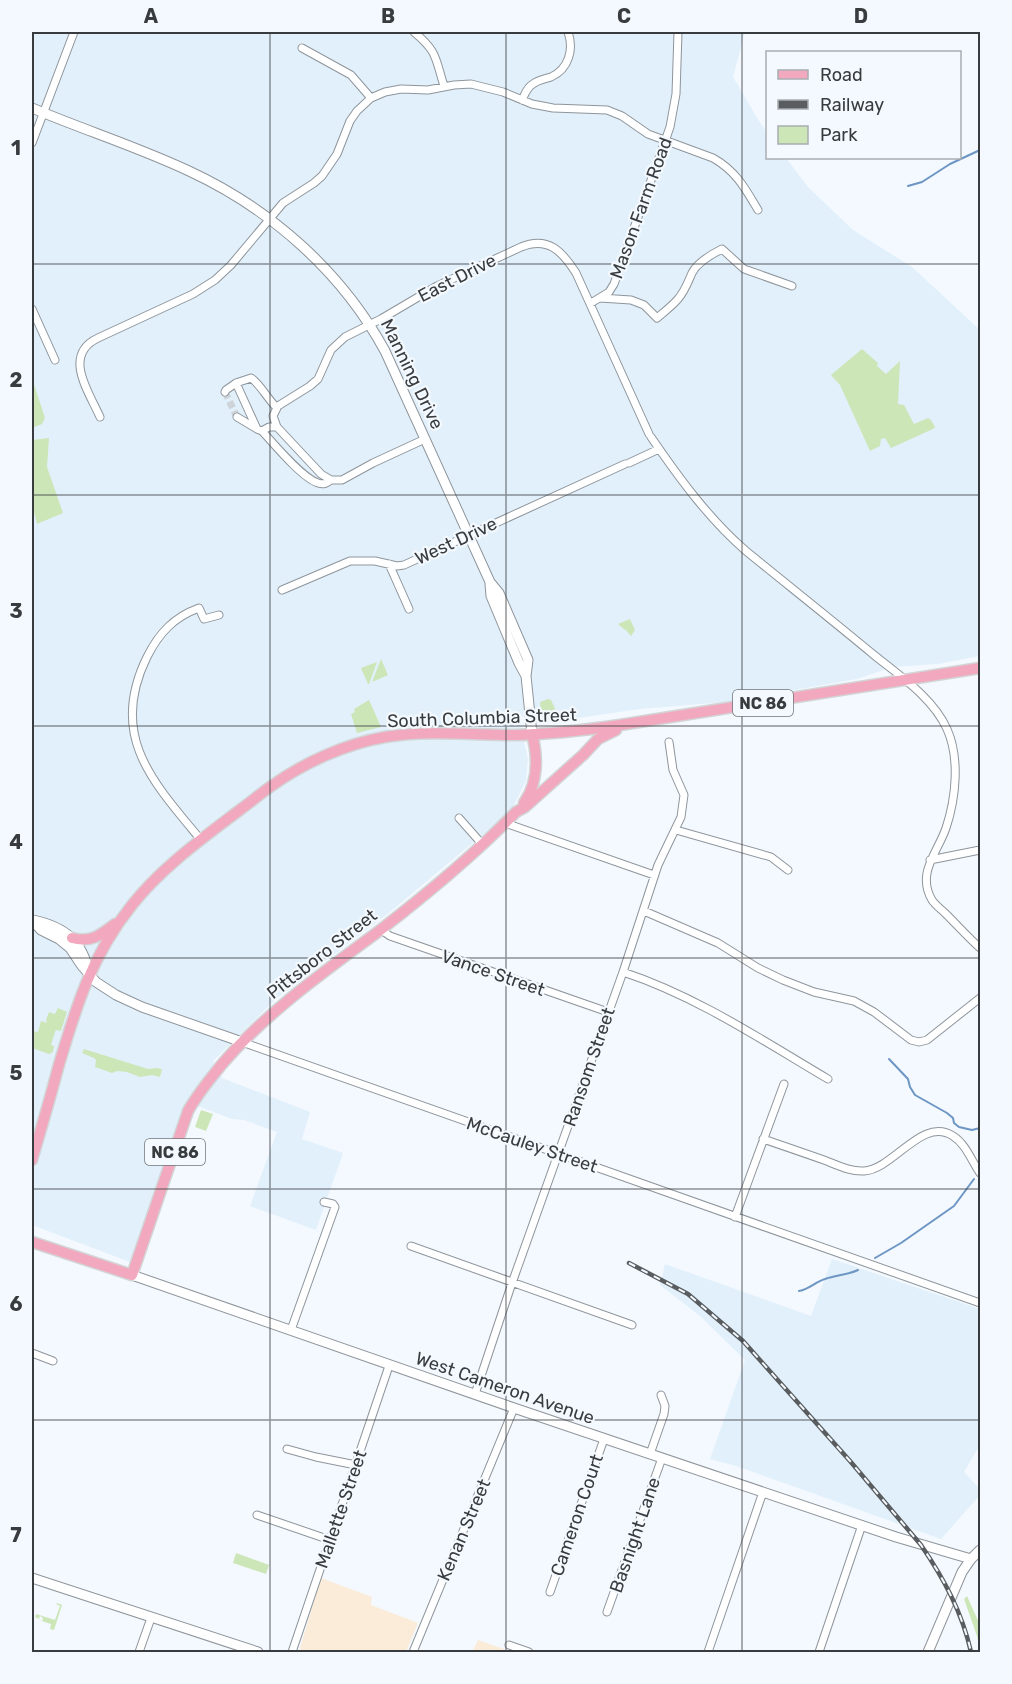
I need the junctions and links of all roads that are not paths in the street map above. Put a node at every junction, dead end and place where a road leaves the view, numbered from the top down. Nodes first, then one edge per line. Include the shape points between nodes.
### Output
1 (74, 32) edge
2 (414, 32) edge
3 (568, 32) edge
4 (678, 32) edge
5 (302, 48) dead end
6 (444, 86) junction
7 (371, 98) junction
8 (522, 100) junction
9 (32, 108) edge
10 (43, 113) junction
11 (666, 141) junction
12 (32, 143) edge
13 (758, 210) dead end
14 (270, 219) junction
15 (792, 286) dead end
16 (600, 298) junction
17 (591, 303) junction
18 (32, 309) edge
19 (369, 324) junction
20 (55, 360) dead end
21 (236, 383) junction
22 (225, 392) dead end
23 (276, 407) junction
24 (100, 417) dead end
25 (237, 417) tunnel mouth
26 (277, 428) junction
27 (260, 430) junction
28 (425, 439) junction
29 (659, 449) junction
30 (332, 480) junction
31 (469, 536) junction
32 (389, 564) junction
33 (282, 590) dead end
34 (409, 609) dead end
35 (219, 615) dead end
36 (981, 668) edge
37 (906, 680) junction
38 (620, 725) junction
39 (532, 734) junction
40 (669, 742) dead end
41 (516, 812) junction
42 (459, 818) dead end
43 (506, 822) junction
44 (676, 830) junction
45 (201, 840) junction
46 (482, 844) junction
47 (981, 850) edge
48 (930, 860) junction
49 (788, 870) dead end
50 (654, 875) junction
51 (644, 911) junction
52 (122, 918) junction
53 (32, 920) edge
54 (380, 929) junction
55 (72, 938) junction
56 (981, 948) edge
57 (623, 972) junction
58 (89, 974) junction
59 (981, 998) edge
60 (608, 1012) junction
61 (242, 1042) junction
62 (828, 1079) dead end
63 (784, 1084) dead end
64 (763, 1139) junction
65 (558, 1155) junction
66 (32, 1160) edge
67 (981, 1173) edge
68 (324, 1202) dead end
69 (735, 1217) junction
70 (32, 1242) edge
71 (411, 1246) dead end
72 (132, 1275) junction
73 (512, 1283) junction
74 (981, 1303) edge
75 (632, 1325) dead end
76 (291, 1330) junction
77 (32, 1353) edge
78 (53, 1361) dead end
79 (389, 1366) junction
80 (475, 1394) junction
81 (661, 1395) dead end
82 (514, 1408) junction
83 (604, 1439) junction
84 (287, 1449) dead end
85 (650, 1454) junction
86 (662, 1458) junction
87 (356, 1465) junction
88 (763, 1492) junction
89 (256, 1515) dead end
90 (862, 1525) junction
91 (330, 1540) junction
92 (981, 1550) edge
93 (970, 1559) junction
94 (32, 1578) edge
95 (550, 1592) dead end
96 (608, 1612) dead end
97 (151, 1618) junction
98 (508, 1645) dead end
99 (139, 1653) edge
100 (258, 1653) edge
101 (292, 1653) edge
102 (413, 1653) edge
103 (530, 1653) edge
104 (708, 1653) edge
105 (819, 1653) edge
106 (928, 1653) edge

1 - 10 street
2 - 6 street via 435,54
3 - 8 street via 570,48 565,67 534,83
4 - 11 street, Mason Farm Road via 674,113
5 - 7 street via 351,75
6 - 7 street via 392,90
6 - 8 street via 478,85
7 - 14 street via 353,116 326,171 285,202
8 - 11 street via 562,110 607,110
9 - 10 street, Manning Drive
10 - 12 street
10 - 14 street, Manning Drive via 192,172
11 - 13 street via 730,168
11 - 16 street, Mason Farm Road via 616,280
14 - 19 street, Manning Drive via 330,274
14 - 24 street via 231,265 207,286 86,345 80,358 81,375
15 - 16 street via 744,269 722,249 692,273 679,298 657,318 644,305 631,300
16 - 17 street, Mason Farm Road
17 - 19 street, East Drive via 568,259 539,242 437,286
17 - 29 street
18 - 20 street
19 - 23 street, East Drive via 340,340 315,383
19 - 28 street, Manning Drive
21 - 22 street
21 - 23 street via 254,379
21 - 27 street
23 - 26 street via 273,416
25 - 27 street
26 - 27 street
26 - 30 street via 321,474
27 - 30 street via 307,477 325,484
28 - 30 street via 342,480
28 - 31 street, Manning Drive
29 - 31 street, West Drive
29 - 37 street via 693,495 746,552
31 - 32 street, West Drive via 404,566
31 - 39 street, Manning Drive via 528,660
32 - 33 street, West Drive via 350,561
32 - 34 street
35 - 45 street via 204,619 199,608 168,626 142,666 132,706 137,745 146,768
36 - 37 main road, South Columbia Street / NC 86
37 - 38 main road, South Columbia Street / NC 86
37 - 48 street via 933,706 948,730 955,759 952,807
38 - 39 main road, South Columbia Street / NC 86
38 - 41 main road, Pittsboro Street / NC 86 via 598,739
39 - 41 main road, Manning Drive via 534,781
39 - 45 main road, South Columbia Street / NC 86 via 411,734 353,746 279,781
40 - 44 street, Ransom Street via 673,770 684,795
41 - 43 main road, Pittsboro Street / NC 86
42 - 46 street
43 - 46 main road, Pittsboro Street / NC 86
43 - 50 street
44 - 49 street via 771,857
44 - 50 street, Ransom Street
45 - 52 main road, South Columbia Street / NC 86 via 156,879
46 - 54 main road, Pittsboro Street / NC 86
47 - 48 street
48 - 56 street via 926,884 933,902
50 - 51 street, Ransom Street
51 - 57 street, Ransom Street
51 - 59 street via 718,943 789,983 854,1001 911,1040 927,1040
52 - 55 main road via 94,939
52 - 58 main road, South Columbia Street / NC 86
53 - 55 street
53 - 58 street, McCauley Street via 70,948
54 - 60 street, Vance Street via 390,936
54 - 61 main road, Pittsboro Street / NC 86 via 314,978
55 - 58 street via 83,952
57 - 60 street, Ransom Street
57 - 62 street via 698,1003
58 - 61 street, McCauley Street via 127,1001
58 - 66 main road, South Columbia Street / NC 86
60 - 65 street, Ransom Street
61 - 65 street, McCauley Street
61 - 72 main road, Pittsboro Street / NC 86 via 201,1089 189,1111
63 - 64 street
64 - 67 street via 861,1172 879,1168 926,1134 944,1133 959,1142
64 - 69 street
65 - 69 street, McCauley Street
65 - 73 street, Ransom Street
68 - 76 street via 335,1207
69 - 74 street, McCauley Street
70 - 72 main road, West Cameron Avenue
71 - 73 street
72 - 76 street, West Cameron Avenue
73 - 75 street
73 - 80 street, Ransom Street
76 - 79 street, West Cameron Avenue
77 - 78 street
79 - 80 street, West Cameron Avenue
79 - 87 street, Mallette Street
80 - 82 street, West Cameron Avenue
81 - 85 street via 664,1414
82 - 83 street, West Cameron Avenue
82 - 102 street, Kenan Street
83 - 85 street, West Cameron Avenue
83 - 95 street, Cameron Court
84 - 87 street
85 - 86 street, West Cameron Avenue
86 - 88 street, West Cameron Avenue
86 - 96 street, Basnight Lane
87 - 91 street, Mallette Street
88 - 90 street, West Cameron Avenue
88 - 104 street
89 - 91 street
90 - 93 street, West Cameron Avenue
90 - 105 street
91 - 101 street, Mallette Street
92 - 93 street
93 - 106 street
94 - 97 street
97 - 99 street
97 - 100 street
98 - 103 street

